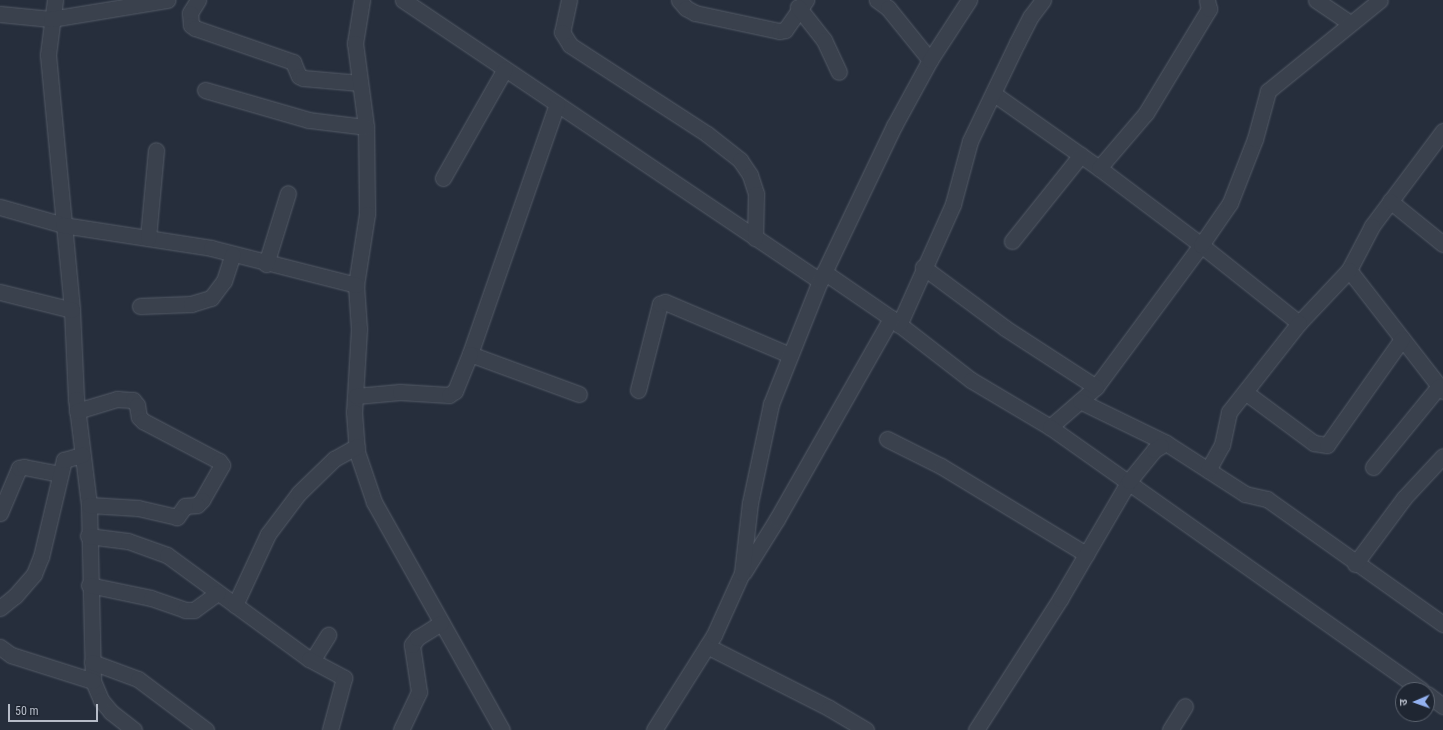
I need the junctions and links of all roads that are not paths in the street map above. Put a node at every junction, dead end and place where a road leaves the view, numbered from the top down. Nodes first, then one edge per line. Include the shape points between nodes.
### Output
1 (55, 0) edge
2 (167, 0) edge
3 (198, 0) edge
4 (362, 0) edge
5 (403, 0) edge
6 (569, 0) edge
7 (679, 0) edge
8 (877, 0) edge
9 (969, 0) edge
10 (1043, 0) edge
11 (1207, 0) edge
12 (1316, 0) edge
13 (1380, 0) edge
14 (802, 4) edge
15 (0, 14) edge
16 (51, 19) junction
17 (1350, 23) junction
18 (930, 60) junction
19 (505, 69) junction
20 (839, 72) dead end
21 (360, 84) junction
22 (205, 90) dead end
23 (994, 94) junction
24 (557, 104) junction
25 (366, 127) junction
26 (1443, 131) edge
27 (156, 150) dead end
28 (1082, 155) junction
29 (1099, 168) junction
30 (443, 178) dead end
31 (288, 194) dead end
32 (1390, 201) junction
33 (0, 207) edge
34 (63, 226) junction
35 (148, 238) junction
36 (755, 238) junction
37 (1012, 241) dead end
38 (1443, 244) edge
39 (1201, 245) junction
40 (232, 254) junction
41 (266, 264) junction
42 (924, 267) junction
43 (1349, 270) junction
44 (822, 277) junction
45 (356, 284) junction
46 (0, 292) edge
47 (140, 306) dead end
48 (72, 310) junction
49 (895, 322) junction
50 (1299, 323) junction
51 (1402, 339) junction
52 (470, 354) junction
53 (790, 355) junction
54 (1096, 387) junction
55 (1441, 388) edge
56 (638, 390) dead end
57 (1245, 392) junction
58 (579, 394) dead end
59 (356, 396) junction
60 (1080, 401) junction
61 (77, 411) junction
62 (1050, 427) junction
63 (887, 439) dead end
64 (357, 446) junction
65 (1161, 446) dead end
66 (82, 455) junction
67 (1443, 456) edge
68 (1373, 467) dead end
69 (1208, 470) junction
70 (59, 474) junction
71 (1129, 481) junction
72 (89, 505) junction
73 (0, 513) edge
74 (88, 536) junction
75 (1086, 554) junction
76 (1356, 564) junction
77 (740, 578) junction
78 (89, 585) junction
79 (217, 593) junction
80 (235, 605) junction
81 (0, 608) edge
82 (441, 623) junction
83 (1443, 624) edge
84 (328, 635) dead end
85 (707, 646) junction
86 (0, 647) edge
87 (309, 659) junction
88 (92, 662) junction
89 (93, 681) junction
90 (1410, 682) edge
91 (1185, 706) dead end
92 (498, 728) edge
93 (134, 730) edge
94 (206, 730) edge
95 (330, 730) edge
96 (401, 730) edge
97 (654, 730) edge
98 (866, 730) edge
99 (976, 730) edge
100 (1170, 730) edge

1 - 16 street
2 - 16 street
3 - 21 street via 190,13 191,25 195,28 293,62 299,76 303,78
4 - 21 street via 355,43
5 - 19 street
6 - 36 street via 562,32 570,45 707,134 740,160 750,175 756,194
7 - 14 street via 695,13 779,32 785,30
8 - 18 street via 888,8
9 - 18 street
10 - 23 street via 1016,43
11 - 29 street via 1209,9 1146,113
12 - 17 street
13 - 17 street
14 - 20 street via 824,40
15 - 16 street
16 - 34 street via 48,54 60,160
17 - 39 street via 1268,91 1255,139 1233,196
18 - 44 street via 894,126
19 - 24 street
19 - 30 street
21 - 25 street
22 - 25 street via 309,120
23 - 28 street
23 - 42 street via 970,141 953,204
24 - 36 street
24 - 52 street
25 - 45 street via 367,214
26 - 32 street
27 - 35 street
28 - 29 street
28 - 37 street
29 - 39 street
31 - 41 street
32 - 38 street
32 - 43 street via 1369,230
33 - 34 street
34 - 35 street
34 - 48 street
35 - 40 street
36 - 44 street
39 - 50 street
39 - 54 street
40 - 41 street
40 - 47 street via 224,281 211,298 191,304
41 - 45 street
42 - 49 street
42 - 54 street via 1005,328
43 - 50 street
43 - 51 street
44 - 49 street
44 - 53 street
45 - 59 street via 359,329
46 - 48 street
48 - 61 street
49 - 62 street via 971,380
49 - 77 street
50 - 57 street
51 - 55 street
51 - 57 street via 1327,445 1314,443
52 - 58 street
52 - 59 street via 455,391 448,395 400,392
53 - 56 street via 665,302 660,304
53 - 77 street via 771,404 750,503
54 - 60 street
55 - 68 street
57 - 69 street via 1229,412 1222,445
59 - 64 street
60 - 62 street
60 - 69 street via 1166,443
61 - 66 street
61 - 72 street via 117,399 133,400 138,417 143,421 219,461 222,466 202,500 197,505 186,506 177,517 138,508
62 - 71 street
63 - 75 street via 941,466
64 - 80 street via 334,458 294,499 268,534
64 - 82 street via 374,502
65 - 71 street via 1154,450
66 - 70 street via 64,460
66 - 72 street
67 - 76 street via 1404,498
69 - 76 street via 1245,494 1267,499 1313,530
70 - 73 street via 19,468
70 - 81 street via 41,557 34,574 15,596
71 - 75 street
71 - 90 street
72 - 74 street
74 - 78 street
74 - 79 street via 128,541 150,547 167,555
75 - 99 street
76 - 83 street
77 - 85 street
78 - 79 street via 151,598 185,610 194,610
78 - 88 street
79 - 80 street
80 - 87 street
82 - 92 street
82 - 96 street via 417,638 412,645 419,692
84 - 87 street via 315,656
85 - 97 street
85 - 98 street via 829,708
86 - 89 street via 11,655
87 - 95 street via 344,678
88 - 89 street
88 - 94 street via 138,679
89 - 93 street via 106,706
91 - 100 street

